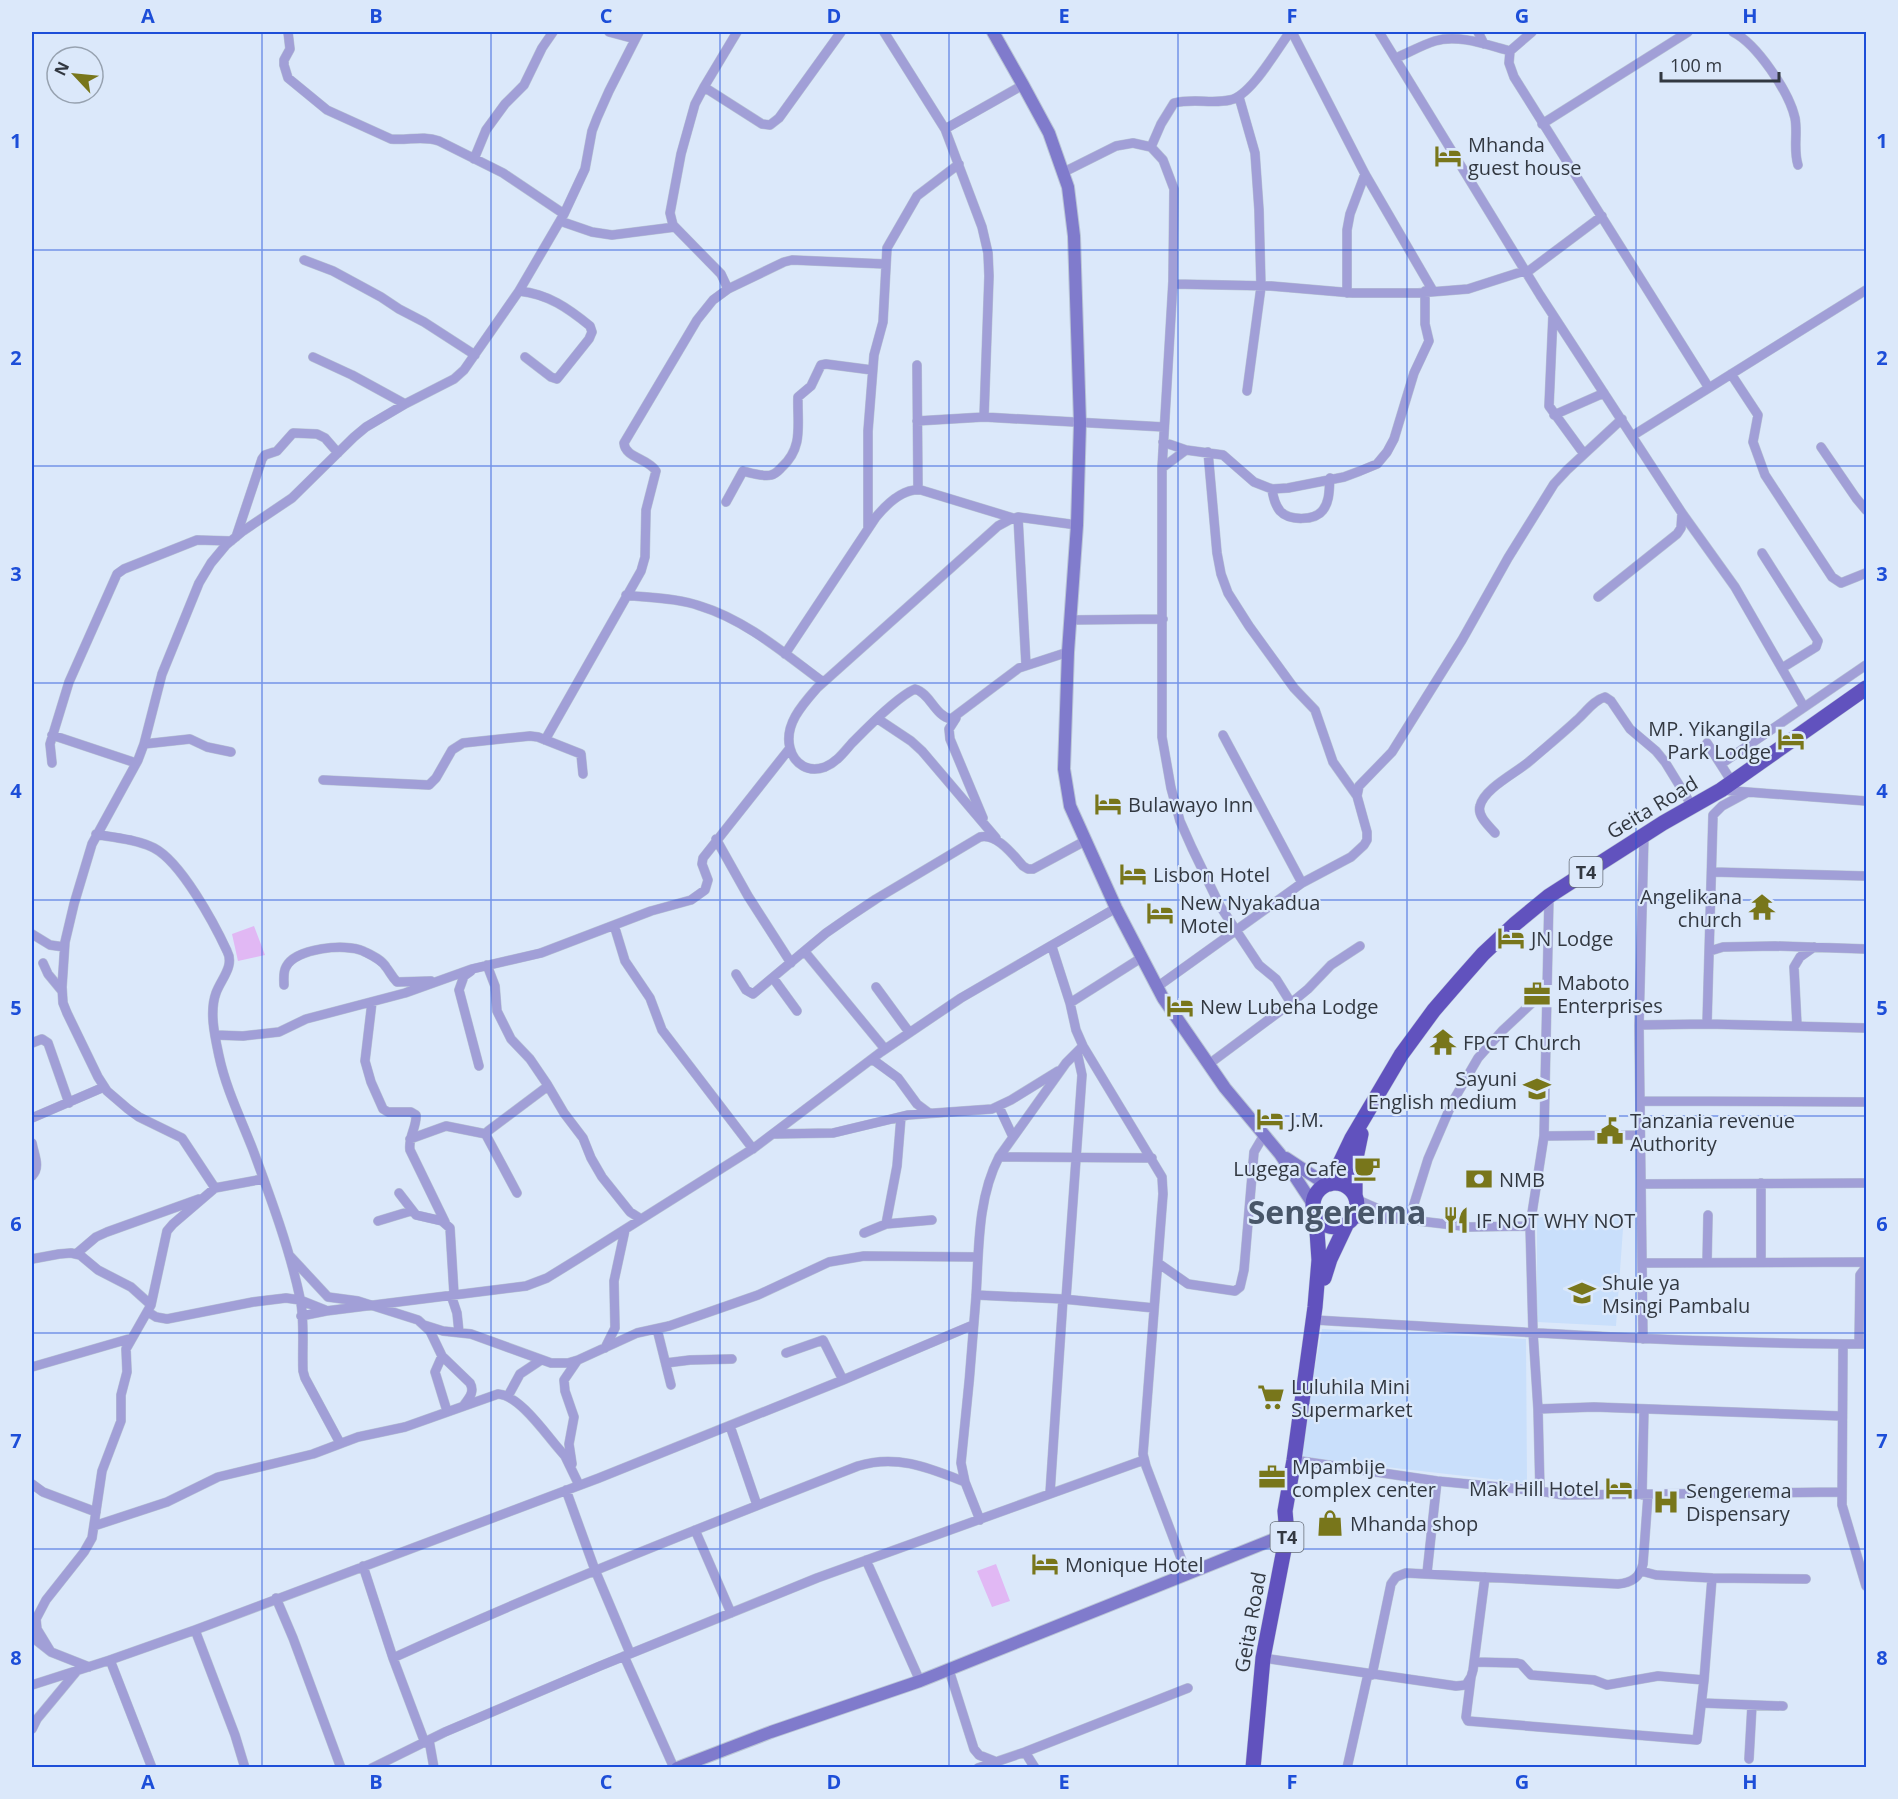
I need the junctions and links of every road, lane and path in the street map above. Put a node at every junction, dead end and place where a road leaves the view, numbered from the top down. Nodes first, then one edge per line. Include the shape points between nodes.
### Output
1 (288, 32) edge
2 (553, 32) edge
3 (609, 32) edge
4 (737, 32) edge
5 (841, 32) edge
6 (884, 32) edge
7 (993, 32) edge
8 (1291, 32) edge
9 (1379, 32) edge
10 (1478, 32) edge
11 (1532, 32) edge
12 (1688, 32) edge
13 (1733, 32) edge
14 (638, 35) edge
15 (1484, 44) junction
16 (1510, 51) junction
17 (1396, 58) junction
18 (1023, 85) junction
19 (704, 87) junction
20 (1239, 98) junction
21 (1542, 124) junction
22 (945, 129) junction
23 (1151, 147) junction
24 (474, 159) junction
25 (959, 164) junction
26 (1798, 165) dead end
27 (1062, 173) junction
28 (1365, 174) junction
29 (1602, 216) junction
30 (562, 217) junction
31 (675, 227) junction
32 (304, 260) dead end
33 (885, 264) junction
34 (1525, 272) junction
35 (1173, 284) junction
36 (1261, 287) junction
37 (728, 290) junction
38 (1866, 290) edge
39 (519, 291) junction
40 (1429, 291) junction
41 (1347, 293) junction
42 (1552, 315) junction
43 (475, 355) junction
44 (313, 357) dead end
45 (525, 357) dead end
46 (917, 365) dead end
47 (872, 370) junction
48 (1731, 374) junction
49 (1709, 388) junction
50 (1247, 391) dead end
51 (1604, 393) junction
52 (405, 404) junction
53 (1554, 415) junction
54 (984, 417) junction
55 (1622, 419) junction
56 (917, 421) junction
57 (1080, 423) junction
58 (1164, 427) junction
59 (1632, 436) junction
60 (1163, 442) junction
61 (1821, 447) dead end
62 (1186, 450) junction
63 (1208, 452) junction
64 (338, 453) junction
65 (1584, 454) junction
66 (1162, 468) junction
67 (1330, 478) junction
68 (1272, 489) junction
69 (918, 490) junction
70 (726, 502) dead end
71 (1866, 510) edge
72 (1682, 513) junction
73 (1016, 518) junction
74 (1077, 525) junction
75 (868, 529) junction
76 (233, 539) junction
77 (1762, 553) dead end
78 (1866, 573) edge
79 (626, 595) junction
80 (1598, 597) dead end
81 (1162, 619) junction
82 (1071, 620) junction
83 (1068, 652) junction
84 (785, 654) junction
85 (1026, 665) junction
86 (1866, 665) edge
87 (1782, 668) junction
88 (823, 682) junction
89 (1866, 688) edge
90 (1804, 707) junction
91 (958, 714) junction
92 (878, 719) junction
93 (52, 735) junction
94 (1223, 735) dead end
95 (546, 740) junction
96 (1707, 743) dead end
97 (144, 744) junction
98 (790, 748) junction
99 (231, 752) dead end
100 (52, 763) dead end
101 (136, 763) junction
102 (1721, 764) junction
103 (583, 774) dead end
104 (323, 780) dead end
105 (1726, 786) junction
106 (1746, 793) junction
107 (1357, 796) junction
108 (1866, 801) edge
109 (1692, 806) junction
110 (988, 829) junction
111 (1495, 833) dead end
112 (96, 834) junction
113 (1644, 835) junction
114 (716, 839) junction
115 (1085, 841) junction
116 (1000, 843) junction
117 (1712, 872) junction
118 (1866, 876) edge
119 (1302, 883) junction
120 (1549, 896) junction
121 (1116, 908) junction
122 (614, 925) junction
123 (1236, 929) junction
124 (32, 934) edge
125 (1360, 946) dead end
126 (1816, 946) junction
127 (64, 947) junction
128 (1052, 947) junction
129 (1866, 949) edge
130 (1710, 951) junction
131 (805, 952) junction
132 (1141, 958) junction
133 (43, 963) dead end
134 (791, 963) junction
135 (487, 965) junction
136 (472, 969) junction
137 (736, 974) dead end
138 (773, 978) junction
139 (441, 981) junction
140 (284, 985) dead end
141 (876, 987) dead end
142 (1157, 987) junction
143 (1547, 989) junction
144 (62, 991) junction
145 (372, 1002) junction
146 (1070, 1003) junction
147 (1291, 1003) junction
148 (797, 1011) dead end
149 (1707, 1024) junction
150 (1639, 1025) junction
151 (1797, 1025) junction
152 (1866, 1028) edge
153 (909, 1032) junction
154 (215, 1035) junction
155 (32, 1043) edge
156 (885, 1049) junction
157 (1080, 1049) junction
158 (872, 1059) junction
159 (1209, 1064) junction
160 (479, 1066) dead end
161 (1062, 1069) junction
162 (548, 1086) junction
163 (104, 1087) junction
164 (912, 1097) junction
165 (1640, 1101) junction
166 (1866, 1102) edge
167 (69, 1103) junction
168 (999, 1107) junction
169 (929, 1113) junction
170 (905, 1116) junction
171 (32, 1118) edge
172 (1364, 1119) junction
173 (486, 1134) junction
174 (773, 1134) junction
175 (1640, 1135) junction
176 (1264, 1136) junction
177 (1544, 1136) junction
178 (1013, 1137) junction
179 (410, 1139) junction
180 (32, 1143) edge
181 (753, 1149) junction
182 (1280, 1154) junction
183 (999, 1157) junction
184 (1075, 1158) junction
185 (1152, 1158) junction
186 (32, 1176) edge
187 (263, 1179) junction
188 (1866, 1183) edge
189 (1329, 1184) junction
190 (1641, 1184) junction
191 (1761, 1184) junction
192 (215, 1188) junction
193 (399, 1192) dead end
194 (517, 1193) dead end
195 (204, 1197) junction
196 (1355, 1198) junction
197 (1315, 1210) junction
198 (411, 1211) junction
199 (1708, 1215) dead end
200 (641, 1219) junction
201 (932, 1220) dead end
202 (1406, 1220) junction
203 (378, 1221) dead end
204 (1349, 1221) junction
205 (445, 1222) junction
206 (886, 1224) junction
207 (1530, 1226) junction
208 (625, 1230) junction
209 (864, 1233) dead end
210 (288, 1253) junction
211 (76, 1254) junction
212 (978, 1257) junction
213 (32, 1259) edge
214 (1761, 1262) junction
215 (1866, 1262) edge
216 (1158, 1263) junction
217 (1642, 1263) junction
218 (1707, 1263) junction
219 (1866, 1267) edge
220 (452, 1295) junction
221 (976, 1295) junction
222 (1065, 1299) junction
223 (300, 1300) junction
224 (372, 1305) junction
225 (1154, 1308) junction
226 (149, 1309) junction
227 (326, 1311) junction
228 (1314, 1313) junction
229 (302, 1316) junction
230 (616, 1323) junction
231 (424, 1325) junction
232 (974, 1325) junction
233 (657, 1329) junction
234 (459, 1332) junction
235 (1533, 1332) junction
236 (132, 1338) junction
237 (625, 1338) junction
238 (1643, 1339) junction
239 (1843, 1344) junction
240 (1863, 1344) edge
241 (605, 1348) junction
242 (786, 1353) dead end
243 (442, 1356) junction
244 (732, 1359) dead end
245 (541, 1360) junction
246 (578, 1360) junction
247 (666, 1363) junction
248 (32, 1366) edge
249 (843, 1380) junction
250 (671, 1385) dead end
251 (508, 1396) junction
252 (464, 1405) junction
253 (1538, 1409) junction
254 (1644, 1409) junction
255 (447, 1411) junction
256 (1841, 1416) junction
257 (730, 1426) junction
258 (340, 1443) junction
259 (1144, 1460) junction
260 (1294, 1460) junction
261 (573, 1472) junction
262 (1437, 1481) junction
263 (965, 1482) junction
264 (32, 1484) edge
265 (579, 1485) junction
266 (566, 1490) junction
267 (1540, 1491) junction
268 (1840, 1492) junction
269 (1050, 1493) junction
270 (1645, 1495) junction
271 (757, 1505) junction
272 (96, 1512) junction
273 (980, 1520) junction
274 (94, 1526) junction
275 (695, 1530) junction
276 (1287, 1534) junction
277 (866, 1560) junction
278 (363, 1566) junction
279 (595, 1570) junction
280 (1641, 1571) junction
281 (1427, 1573) junction
282 (1187, 1574) junction
283 (1485, 1576) junction
284 (1712, 1578) junction
285 (1806, 1580) dead end
286 (1866, 1586) edge
287 (276, 1598) junction
288 (731, 1613) junction
289 (195, 1630) junction
290 (33, 1634) edge
291 (627, 1655) junction
292 (393, 1658) junction
293 (1263, 1658) junction
294 (110, 1660) junction
295 (1474, 1662) junction
296 (89, 1667) junction
297 (949, 1670) junction
298 (77, 1671) junction
299 (1370, 1675) junction
300 (1471, 1677) junction
301 (1704, 1680) junction
302 (920, 1681) junction
303 (32, 1685) edge
304 (1188, 1688) dead end
305 (1702, 1703) junction
306 (1752, 1705) junction
307 (1783, 1706) dead end
308 (32, 1729) edge
309 (427, 1741) junction
310 (1025, 1752) junction
311 (976, 1753) junction
312 (1749, 1759) dead end
313 (994, 1761) junction
314 (152, 1767) edge
315 (245, 1767) edge
316 (341, 1767) edge
317 (372, 1767) edge
318 (434, 1767) edge
319 (676, 1767) edge
320 (978, 1767) edge
321 (1035, 1767) edge
322 (1253, 1767) edge
323 (1347, 1767) edge

1 - 24 street via 290,49 284,65 288,78 318,104 391,139 430,138
2 - 24 street via 524,85 486,130
3 - 14 street
4 - 19 street
5 - 19 street via 770,125 762,124
6 - 22 street
7 - 18 main road
8 - 20 street
8 - 28 street
9 - 17 street
10 - 15 street
11 - 16 street
12 - 21 street
13 - 26 street via 1755,50 1782,86 1795,121
14 - 30 street via 597,118 585,169
15 - 16 street
15 - 17 street via 1459,39 1435,41
16 - 21 street via 1514,78
17 - 34 street
18 - 22 street
18 - 27 main road via 1049,133
19 - 31 street via 689,124 671,203 670,219
20 - 23 street via 1174,103
20 - 36 street via 1256,153
21 - 29 street
22 - 25 street
23 - 27 street via 1133,143 1116,146
23 - 35 street via 1163,160 1174,189
24 - 30 street via 521,184
25 - 33 street via 912,203 887,248
25 - 54 street via 988,253
27 - 57 main road via 1068,187 1074,236
28 - 40 street
28 - 41 street via 1347,230
29 - 34 street
29 - 49 street
30 - 31 street via 592,232 612,235
30 - 39 street
31 - 37 street via 721,274
32 - 43 street via 381,297
33 - 37 street via 792,260
33 - 47 street via 882,329
34 - 40 street via 1468,289
34 - 42 street
35 - 36 street
35 - 58 street
36 - 41 street
36 - 50 street
37 - 79 street via 713,300 697,320 624,443 628,452 656,471 646,510 644,563
38 - 48 street
39 - 43 street
39 - 45 street via 536,293 560,304 590,326 592,332 557,378
40 - 41 street
40 - 67 street via 1425,324 1429,341 1387,452 1377,464 1344,477
42 - 51 street
42 - 53 street via 1549,406
43 - 52 street via 454,380
44 - 52 street
46 - 56 street
47 - 70 street via 821,365 811,386 798,397 794,454 771,475 743,471
47 - 75 street
48 - 49 street
48 - 78 street via 1758,415 1754,442 1765,475 1832,577 1841,583
49 - 59 street
51 - 53 street
51 - 55 street
52 - 64 street via 366,427
53 - 65 street
54 - 56 street
54 - 57 street
55 - 59 street
55 - 65 street
56 - 69 street
57 - 58 street
57 - 74 main road
58 - 60 street
59 - 72 street
60 - 62 street
60 - 66 street
61 - 71 street
62 - 63 street
62 - 66 street
63 - 68 street via 1223,454 1254,482
63 - 107 street via 1217,554 1228,593 1294,688 1315,710 1328,752
64 - 76 street via 292,498
64 - 76 street via 325,438 298,432 290,435 277,451 265,455
65 - 107 street via 1545,498 1392,752 1363,780
66 - 81 street
67 - 68 street
67 - 68 street via 1327,504 1314,517 1292,517 1281,512
69 - 73 street
69 - 75 street via 908,491 882,510
72 - 80 street via 1677,534
72 - 87 street via 1735,587
73 - 74 street
73 - 85 street
73 - 88 street via 998,526
74 - 82 main road
75 - 84 street
76 - 93 street via 197,540 120,571 76,665
76 - 97 street via 211,563 200,583 162,674
77 - 87 street via 1818,641 1816,647
79 - 84 street via 686,602 708,609 743,624
79 - 95 street
81 - 82 street
81 - 123 street via 1160,716 1171,788 1192,848 1220,906
82 - 83 main road
83 - 85 street
83 - 115 main road via 1064,769 1070,806
84 - 88 street
85 - 91 street
86 - 90 street
87 - 90 street
88 - 98 street via 793,722
89 - 105 highway, Geita Road / T4
90 - 102 street
91 - 92 street via 947,719 921,690 915,689
91 - 110 street via 950,728 950,739
92 - 98 street via 825,767 810,769 798,764
92 - 110 street via 922,751
93 - 100 street
93 - 101 street
94 - 119 street
95 - 103 street via 581,754
95 - 104 street via 530,736 463,742 452,750 429,785
96 - 102 street
97 - 99 street via 190,739
97 - 101 street
98 - 114 street
101 - 112 street
102 - 105 street
105 - 106 street
105 - 109 highway, Geita Road / T4
106 - 108 street
106 - 117 street via 1714,813
107 - 119 street via 1367,832 1364,845 1351,857
109 - 111 street via 1665,762 1630,729 1605,697 1488,792 1479,809
109 - 113 highway, Geita Road / T4
110 - 116 street
112 - 127 street
112 - 154 street via 155,849 186,880 205,909 230,958 215,996
113 - 120 highway, Geita Road / T4
113 - 150 street
114 - 122 street via 702,861 708,880 700,895
114 - 134 street
115 - 116 street via 1033,869 1023,866
115 - 121 main road
116 - 131 street via 980,837 876,899
117 - 118 street
117 - 130 street
119 - 123 street
120 - 143 street
120 - 172 highway, Geita Road / T4 via 1482,954 1434,1010 1401,1054
121 - 128 street
121 - 132 main road
122 - 135 street via 541,953
122 - 181 street via 625,961 650,998 662,1030
123 - 142 street
123 - 147 street via 1252,956 1275,979
124 - 127 street via 50,945
125 - 147 street via 1331,964
126 - 129 street
126 - 130 street via 1723,947
126 - 151 street via 1800,957 1794,968
127 - 144 street
128 - 146 street
128 - 153 street
130 - 149 street
131 - 134 street
131 - 156 street
132 - 142 main road
132 - 146 street
133 - 144 street
134 - 138 street
135 - 136 street
135 - 162 street via 495,986 497,1011 511,1039
136 - 139 street
136 - 160 street via 464,976 459,990
137 - 138 street via 753,994
138 - 148 street
139 - 140 street via 400,983 378,959 349,948 308,951 285,968
139 - 145 street
141 - 153 street
142 - 159 main road
143 - 177 street
143 - 202 street via 1478,1059 1453,1101
144 - 163 street via 67,1013
145 - 154 street via 306,1019 273,1034
145 - 179 street via 366,1065 382,1109 416,1115
146 - 157 street
147 - 159 street
149 - 150 street
149 - 151 street
150 - 165 street
151 - 152 street
153 - 156 street
154 - 187 street via 234,1106
155 - 167 street via 42,1039 48,1043
156 - 158 street
157 - 161 street
157 - 184 street via 1082,1075
157 - 185 street
158 - 164 street via 898,1078
158 - 174 street
159 - 176 main road
161 - 168 street
161 - 178 street
162 - 173 street
162 - 200 street via 602,1177 630,1212
163 - 167 street
163 - 192 street via 128,1109 182,1138
164 - 169 street
164 - 170 street
165 - 166 street
165 - 175 street
167 - 171 street
168 - 169 street
168 - 178 street
169 - 170 street
170 - 174 street via 840,1133
170 - 206 street
172 - 189 highway, Geita Road / T4
172 - 196 highway, Geita Road / T4 via 1355,1163
173 - 179 street via 446,1126
173 - 194 street
174 - 181 street
175 - 177 street
175 - 190 street
176 - 182 main road
176 - 216 street via 1254,1152 1240,1287 1235,1291 1188,1284
177 - 207 street
178 - 183 street
179 - 205 street via 410,1150
180 - 186 street via 37,1166
181 - 200 street
182 - 189 main road
182 - 197 main road
183 - 184 street
183 - 212 street via 986,1191
184 - 185 street
184 - 222 street
185 - 216 street via 1163,1182
187 - 192 street
187 - 210 street
188 - 191 street
189 - 196 highway via 1345,1185
189 - 197 highway, Geita Road / T4 via 1315,1196
190 - 191 street
190 - 217 street
191 - 214 street
192 - 195 street
193 - 198 street
195 - 211 street via 107,1232
195 - 226 street via 167,1231
196 - 202 street
196 - 204 highway, Geita Road / T4 via 1356,1210
197 - 204 highway via 1322,1223 1330,1227
197 - 228 highway, Geita Road / T4 via 1319,1260
198 - 203 street
198 - 205 street via 419,1217
199 - 218 street
200 - 208 street
201 - 206 street
202 - 204 street
202 - 207 street via 1470,1227
204 - 228 highway, Geita Road / T4 via 1330,1259
205 - 220 street via 451,1233
206 - 209 street
207 - 235 street
208 - 220 street via 535,1284
208 - 230 street via 614,1281
210 - 223 street
210 - 224 street via 328,1297
211 - 213 street
211 - 226 street via 131,1287
212 - 221 street
212 - 233 street via 864,1256 829,1262 758,1295
214 - 215 street
214 - 218 street
216 - 225 street
217 - 218 street
217 - 238 street
219 - 240 street via 1860,1275
220 - 224 street
220 - 234 street
221 - 222 street
221 - 232 street
222 - 225 street
222 - 269 street
223 - 226 street via 273,1299 162,1319
223 - 227 street
223 - 229 street
224 - 227 street
224 - 231 street
225 - 259 street
226 - 236 street
227 - 229 street
228 - 235 street
228 - 260 highway, Geita Road / T4
229 - 258 street via 305,1378
230 - 237 street
230 - 241 street
231 - 234 street
231 - 243 street
232 - 249 street
232 - 263 street via 961,1463
233 - 237 street
233 - 247 street
234 - 245 street
235 - 238 street
235 - 253 street
236 - 248 street
236 - 272 street via 125,1352 128,1372 121,1395 121,1421 102,1472
237 - 241 street
238 - 239 street
239 - 240 street
239 - 256 street
241 - 246 street
242 - 249 street via 823,1340
243 - 252 street via 472,1387
243 - 255 street via 435,1372
244 - 247 street
245 - 246 street via 559,1364
245 - 251 street via 520,1374
246 - 261 street via 564,1380 574,1417 569,1444
247 - 250 street
249 - 257 street
251 - 252 street via 494,1394
251 - 261 street via 559,1449
252 - 255 street
253 - 254 street
253 - 267 street
254 - 256 street
254 - 270 street
255 - 258 street via 405,1427
256 - 268 street
257 - 265 street
257 - 271 street
258 - 274 street via 313,1454 218,1477 167,1502
259 - 269 street
259 - 282 street
260 - 262 street
260 - 276 highway, Geita Road / T4 via 1285,1511
261 - 265 street
262 - 267 street
262 - 281 street
263 - 271 street via 934,1470 884,1460 858,1466
263 - 273 street
264 - 272 street via 42,1492
265 - 266 street
266 - 278 street
266 - 279 street
267 - 270 street via 1563,1495
268 - 270 street
268 - 286 street
269 - 273 street
270 - 280 street
271 - 275 street
272 - 274 street
273 - 277 street
274 - 290 street via 89,1545 39,1610
275 - 279 street
275 - 288 street
276 - 282 main road
276 - 293 highway, Geita Road / T4
277 - 288 street
277 - 302 street
278 - 287 street
278 - 292 street
279 - 291 street
279 - 292 street
280 - 283 street via 1631,1581 1618,1584
280 - 284 street
281 - 283 street
281 - 299 street via 1407,1573 1393,1579
282 - 297 main road
283 - 295 street
284 - 285 street
284 - 301 street
287 - 289 street
287 - 316 street
288 - 291 street
289 - 294 street
289 - 315 street
290 - 296 street via 51,1652
291 - 309 street
291 - 319 street
292 - 309 street
293 - 299 street
293 - 322 highway, Geita Road / T4
294 - 296 street
294 - 314 street
295 - 300 street
295 - 301 street via 1516,1663 1531,1675 1594,1680 1607,1685 1658,1676
296 - 298 street
297 - 302 main road
297 - 311 street
298 - 303 street
298 - 308 street
299 - 300 street via 1461,1686
299 - 323 street
300 - 305 street via 1467,1717 1471,1722 1695,1740
301 - 305 street
302 - 319 main road
304 - 310 street
305 - 306 street
306 - 307 street
306 - 312 street
309 - 317 street
309 - 318 street
310 - 313 street
310 - 321 street
311 - 313 street
311 - 320 street
313 - 320 street

